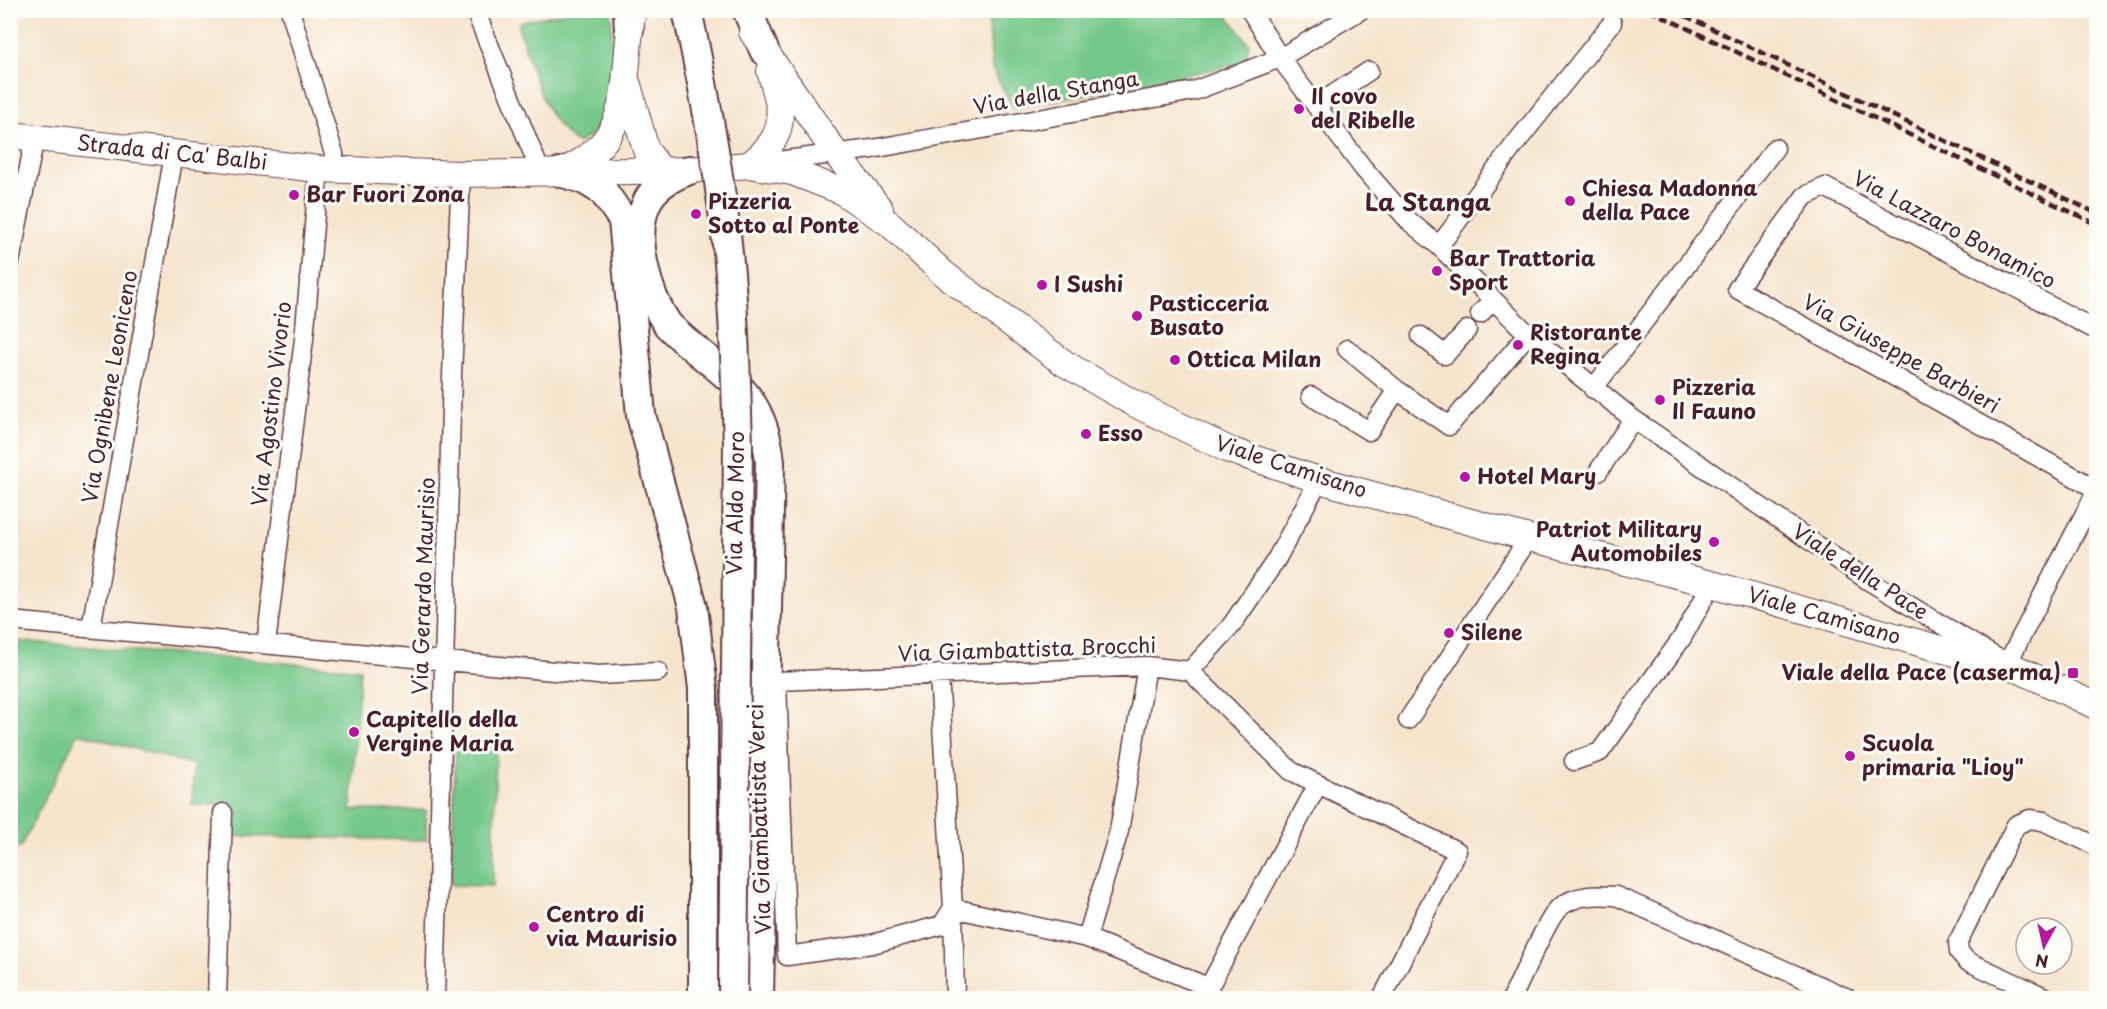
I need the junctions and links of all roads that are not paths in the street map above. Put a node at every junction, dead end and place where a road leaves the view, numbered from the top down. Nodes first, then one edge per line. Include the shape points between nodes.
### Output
1 (290, 10) edge
2 (476, 10) edge
3 (687, 10) edge
4 (737, 10) edge
5 (747, 10) edge
6 (1251, 10) edge
7 (1361, 10) edge
8 (630, 17) edge
9 (1612, 22) dead end
10 (764, 50) junction
11 (1280, 58) junction
12 (1370, 72) dead end
13 (627, 79) junction
14 (1317, 105) junction
15 (22, 136) edge
16 (1775, 148) dead end
17 (174, 154) junction
18 (836, 154) junction
19 (748, 165) junction
20 (326, 169) junction
21 (661, 170) junction
22 (689, 170) junction
23 (550, 173) junction
24 (461, 174) junction
25 (890, 224) junction
26 (1772, 238) joint
27 (1439, 246) junction
28 (10, 262) edge
29 (1493, 299) junction
30 (1479, 314) dead end
31 (668, 325) junction
32 (1467, 330) dead end
33 (2097, 330) edge
34 (1528, 334) junction
35 (1421, 336) dead end
36 (1347, 349) dead end
37 (637, 357) junction
38 (1593, 388) junction
39 (1397, 390) junction
40 (1311, 396) dead end
41 (1634, 419) junction
42 (1598, 472) dead end
43 (1319, 480) junction
44 (2097, 491) edge
45 (1529, 538) junction
46 (1712, 584) junction
47 (10, 621) edge
48 (91, 628) junction
49 (266, 644) junction
50 (446, 661) junction
51 (2007, 664) junction
52 (1147, 666) junction
53 (1190, 671) junction
54 (658, 672) dead end
55 (939, 674) junction
56 (777, 681) joint
57 (2097, 706) edge
58 (1408, 720) dead end
59 (1574, 761) dead end
60 (1317, 786) junction
61 (223, 813) dead end
62 (2097, 846) edge
63 (953, 908) junction
64 (1087, 938) junction
65 (1205, 993) edge
66 (217, 999) edge
67 (435, 999) edge
68 (703, 999) edge
69 (733, 999) edge
70 (759, 999) edge
71 (955, 999) edge
72 (1382, 999) edge
73 (1512, 999) edge
74 (1848, 999) edge
75 (2047, 999) edge

1 - 20 street via 334,154
2 - 23 street
3 - 69 main road, Via Aldo Moro, bridge via 724,222 736,376
4 - 10 main road, Viale Camisano
5 - 10 main road
6 - 11 street, Viale della Pace
7 - 11 street
8 - 13 main road
9 - 27 street
10 - 18 main road, Viale Camisano
10 - 19 main road, Viale Camisano via 782,109 769,147
11 - 14 street, Viale della Pace
11 - 18 street, Via della Stanga via 1194,91
12 - 14 street
13 - 21 main road via 646,150
13 - 23 main road via 623,106 605,141 572,167
14 - 27 street, Viale della Pace via 1386,195
15 - 17 main road, Strada di Ca' Balbi
15 - 28 street
16 - 38 street
17 - 20 main road, Strada di Ca' Balbi
17 - 48 street, Via Ognibene Leoniceno
18 - 19 street, Via della Stanga
18 - 25 main road, Viale Camisano
19 - 22 main road, Viale Camisano
19 - 25 main road, Viale Camisano via 818,181 841,191
20 - 24 main road, Strada di Ca' Balbi
20 - 49 street, Via Agostino Vivorio
21 - 22 main road, Viale Camisano
21 - 23 main road, Viale Camisano
22 - 31 main road via 670,178 649,198 641,227 650,285
23 - 24 main road, Strada di Ca' Balbi
23 - 37 main road via 584,179 603,191 622,220
24 - 50 street, Via Gerardo Maurisio
25 - 43 main road, Viale Camisano via 944,274 1064,363 1228,450
26 - 33 street, Via Lazzaro Bonamico via 1805,196 1825,187
26 - 44 street, Via Giuseppe Barbieri via 1737,289
27 - 29 street, Viale della Pace
29 - 30 street
29 - 34 street, Viale della Pace
31 - 37 main road via 650,325 640,340
31 - 70 main road via 741,387 759,416 769,452
32 - 35 street via 1445,355
34 - 38 street, Viale della Pace
34 - 39 street via 1449,426
36 - 39 street
37 - 68 main road via 641,415 693,607 700,654 705,778
38 - 41 street, Viale della Pace
39 - 40 street via 1369,431
41 - 42 street
41 - 51 street, Viale della Pace via 1869,581
43 - 45 main road, Viale Camisano
43 - 53 street via 1276,560 1231,626
44 - 51 street
45 - 46 main road, Viale Camisano
45 - 58 street
46 - 51 main road, Viale Camisano via 1951,652
46 - 59 street via 1682,638 1600,752
47 - 48 street
48 - 49 street
49 - 50 street
50 - 54 street via 598,675
50 - 67 street, Via Gerardo Maurisio
51 - 57 main road, Viale della Pace
52 - 53 street, Via Giambattista Brocchi
52 - 55 street, Via Giambattista Brocchi
52 - 64 street via 1119,831
53 - 60 street via 1291,771
55 - 56 street, Via Giambattista Brocchi
55 - 63 street
56 - 63 street, Via Giambattista Verci via 788,956 872,944 942,925
60 - 65 street
60 - 72 street via 1457,851
61 - 66 street
62 - 75 street via 2043,821 2030,819 2016,825 1958,942 1959,952 1967,961
63 - 64 street
63 - 71 street
64 - 65 street
73 - 74 street via 1557,909 1584,896 1599,895 1616,896

